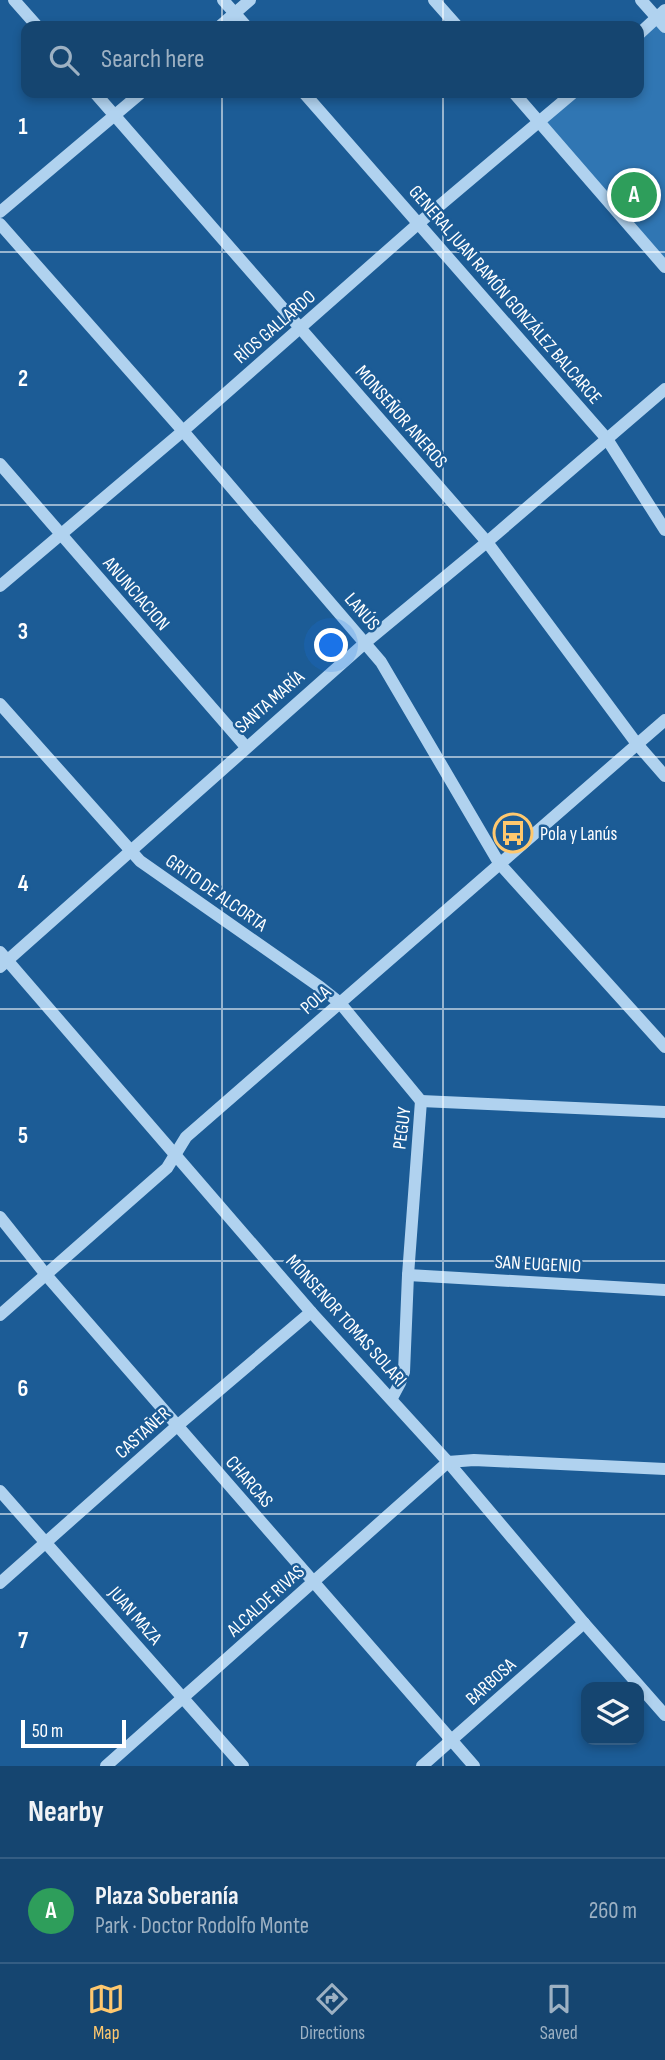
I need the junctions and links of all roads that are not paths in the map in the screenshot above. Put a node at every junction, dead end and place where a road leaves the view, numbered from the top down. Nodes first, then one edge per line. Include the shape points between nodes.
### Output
1 (14, 0) edge
2 (223, 0) edge
3 (250, 0) edge
4 (434, 0) edge
5 (642, 0) edge
6 (234, 14) junction
7 (662, 18) edge
8 (33, 21) edge
9 (226, 21) edge
10 (241, 21) edge
11 (453, 21) edge
12 (644, 31) edge
13 (99, 98) edge
14 (135, 98) edge
15 (308, 98) edge
16 (518, 98) edge
17 (567, 98) edge
18 (114, 115) junction
19 (540, 122) junction
20 (0, 212) edge
21 (419, 223) junction
22 (0, 224) edge
23 (665, 267) edge
24 (300, 329) junction
25 (665, 389) edge
26 (183, 431) junction
27 (607, 439) junction
28 (0, 464) edge
29 (665, 530) edge
30 (61, 536) junction
31 (488, 542) junction
32 (0, 586) edge
33 (365, 643) junction
34 (0, 704) edge
35 (665, 720) edge
36 (637, 744) junction
37 (246, 747) junction
38 (665, 776) edge
39 (130, 851) junction
40 (499, 863) junction
41 (3, 960) edge
42 (340, 1003) junction
43 (665, 1048) edge
44 (421, 1101) junction
45 (665, 1112) edge
46 (175, 1155) junction
47 (0, 1217) edge
48 (408, 1275) junction
49 (47, 1276) junction
50 (665, 1290) edge
51 (311, 1312) junction
52 (0, 1315) edge
53 (392, 1398) junction
54 (177, 1426) junction
55 (448, 1462) junction
56 (665, 1469) edge
57 (0, 1491) edge
58 (47, 1543) junction
59 (0, 1583) edge
60 (313, 1583) junction
61 (584, 1623) junction
62 (184, 1698) junction
63 (665, 1714) edge
64 (452, 1740) junction
65 (106, 1766) edge
66 (243, 1766) edge
67 (422, 1766) edge
68 (474, 1766) edge

1 - 8 street
2 - 6 street
3 - 6 street
4 - 11 street
5 - 7 street
6 - 9 street
6 - 10 street
7 - 12 street
13 - 18 street, MONSEÑOR ANEROS
14 - 18 street
15 - 21 street, GENERAL JUAN RAMÓN GONZÁLEZ BALCARCE
16 - 19 street
17 - 19 street, RÍOS GALLARDO
18 - 20 street
18 - 24 street, MONSEÑOR ANEROS
19 - 21 street, RÍOS GALLARDO
19 - 23 street
21 - 24 street, RÍOS GALLARDO
21 - 27 street, GENERAL JUAN RAMÓN GONZÁLEZ BALCARCE
22 - 26 street, LANÚS
24 - 26 street, RÍOS GALLARDO
24 - 31 street, MONSEÑOR ANEROS
25 - 27 street, SANTA MARÍA
26 - 30 street, RÍOS GALLARDO
26 - 33 street, LANÚS
27 - 29 street, GENERAL JUAN RAMÓN GONZÁLEZ BALCARCE
27 - 31 street, SANTA MARÍA
28 - 30 street, ANUNCIACION
30 - 32 street, RÍOS GALLARDO
30 - 37 street, ANUNCIACION
31 - 33 street, SANTA MARÍA
31 - 36 street, MONSEÑOR ANEROS
33 - 37 street, SANTA MARÍA
33 - 40 street, LANÚS via 381,662
34 - 39 street, GRITO DE ALCORTA
35 - 36 street, POLA
36 - 38 street, MONSEÑOR ANEROS
36 - 40 street, POLA
37 - 39 street, SANTA MARÍA
39 - 41 street, SANTA MARÍA
39 - 42 street, GRITO DE ALCORTA
40 - 42 street, POLA
40 - 43 street, LANÚS
41 - 46 street, MONSENOR TOMAS SOLARI
42 - 44 street, GRITO DE ALCORTA
42 - 46 street, POLA via 186,1138
44 - 45 street, PEGUY
44 - 48 street, PEGUY
46 - 49 street, POLA via 167,1168
46 - 51 street, MONSENOR TOMAS SOLARI
47 - 49 street, CHARCAS
48 - 50 street, SAN EUGENIO
48 - 53 street, PEGUY via 404,1372
49 - 52 street, POLA
49 - 54 street, CHARCAS
51 - 53 street, MONSENOR TOMAS SOLARI
51 - 54 street, CASTAÑER
53 - 55 street, MONSENOR TOMAS SOLARI
54 - 58 street, CASTAÑER
54 - 60 street, CHARCAS
55 - 56 street
55 - 60 street, ALCALDE RIVAS
55 - 61 street, MONSENOR TOMAS SOLARI
57 - 58 street, JUAN MAZA
58 - 59 street, CASTAÑER
58 - 62 street, JUAN MAZA
60 - 62 street, ALCALDE RIVAS
60 - 64 street, CHARCAS
61 - 63 street, MONSENOR TOMAS SOLARI
61 - 64 street, BARBOSA
62 - 65 street, ALCALDE RIVAS
62 - 66 street, JUAN MAZA
64 - 67 street, BARBOSA
64 - 68 street, CHARCAS

